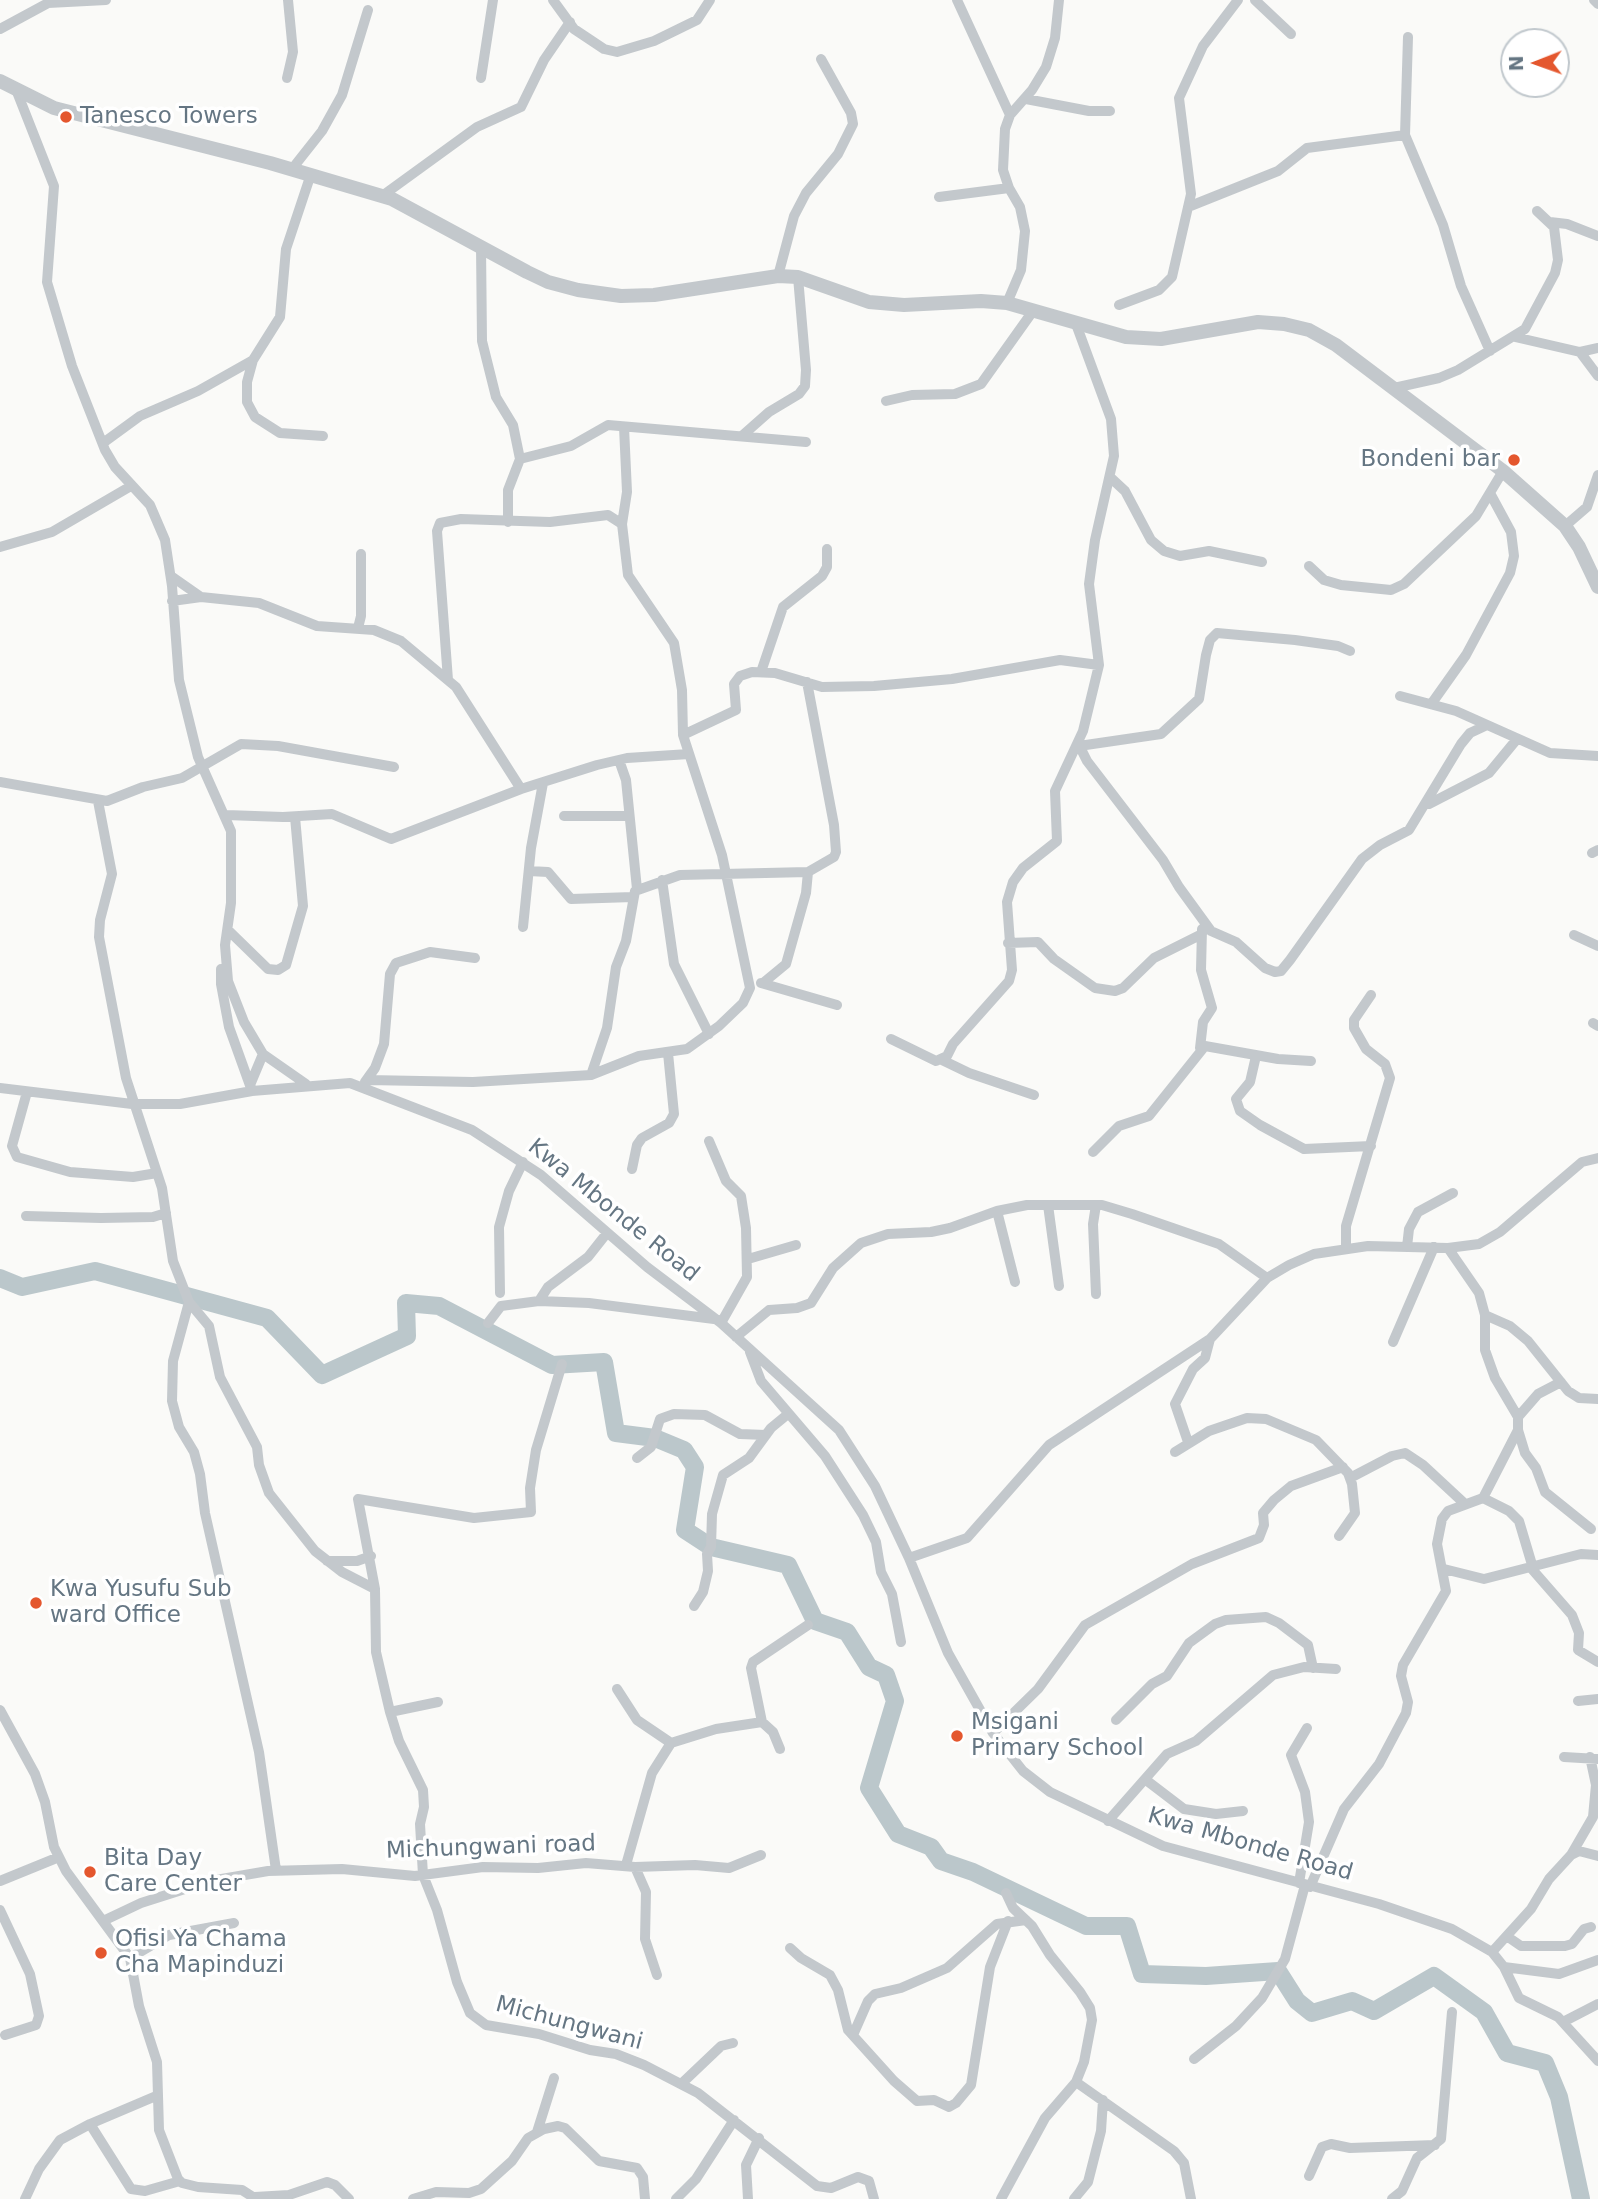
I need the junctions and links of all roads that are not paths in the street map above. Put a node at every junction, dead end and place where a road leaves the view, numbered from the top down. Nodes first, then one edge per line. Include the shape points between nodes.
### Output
1 (106, 0) edge
2 (288, 0) edge
3 (493, 0) edge
4 (553, 0) edge
5 (565, 0) edge
6 (710, 0) edge
7 (957, 0) edge
8 (1059, 0) edge
9 (1238, 0) edge
10 (1255, 0) edge
11 (1594, 0) edge
12 (48, 1) edge
13 (1598, 4) edge
14 (368, 10) dead end
15 (567, 18) junction
16 (0, 29) edge
17 (1291, 34) dead end
18 (1408, 37) dead end
19 (821, 59) dead end
20 (287, 78) dead end
21 (481, 78) dead end
22 (0, 81) edge
23 (17, 92) junction
24 (1026, 99) junction
25 (1110, 111) dead end
26 (1010, 115) junction
27 (1405, 135) junction
28 (292, 169) junction
29 (311, 174) junction
30 (1009, 188) junction
31 (382, 196) junction
32 (939, 197) dead end
33 (1188, 207) junction
34 (1537, 211) dead end
35 (1550, 222) junction
36 (1598, 236) edge
37 (481, 246) junction
38 (778, 276) junction
39 (798, 277) junction
40 (1007, 303) junction
41 (1119, 305) dead end
42 (1033, 311) junction
43 (1076, 324) junction
44 (1516, 337) junction
45 (1598, 348) edge
46 (1490, 351) junction
47 (1580, 352) junction
48 (253, 360) junction
49 (1598, 376) edge
50 (1394, 388) junction
51 (886, 401) dead end
52 (624, 426) junction
53 (743, 435) junction
54 (323, 436) dead end
55 (806, 442) dead end
56 (103, 443) junction
57 (520, 459) junction
58 (1503, 471) junction
59 (1598, 475) edge
60 (1111, 478) junction
61 (131, 486) junction
62 (1491, 495) junction
63 (508, 522) junction
64 (622, 524) junction
65 (1565, 526) junction
66 (0, 547) edge
67 (827, 549) dead end
68 (361, 554) dead end
69 (1262, 562) dead end
70 (1309, 566) dead end
71 (171, 576) junction
72 (1598, 587) edge
73 (201, 597) junction
74 (172, 601) junction
75 (358, 628) junction
76 (1350, 651) dead end
77 (1099, 665) junction
78 (761, 672) junction
79 (448, 680) junction
80 (807, 682) junction
81 (1400, 696) dead end
82 (1432, 703) junction
83 (1487, 725) junction
84 (682, 735) junction
85 (1517, 739) junction
86 (1079, 744) junction
87 (689, 754) junction
88 (1598, 755) edge
89 (619, 760) junction
90 (394, 767) dead end
91 (202, 768) junction
92 (0, 782) edge
93 (543, 783) junction
94 (521, 789) junction
95 (98, 801) junction
96 (1426, 806) junction
97 (226, 815) junction
98 (564, 816) dead end
99 (629, 816) junction
100 (295, 817) junction
101 (529, 871) junction
102 (727, 872) junction
103 (808, 872) junction
104 (662, 880) junction
105 (635, 893) junction
106 (1201, 919) junction
107 (523, 927) dead end
108 (228, 929) junction
109 (1202, 934) junction
110 (1574, 935) dead end
111 (1008, 943) junction
112 (225, 945) junction
113 (1598, 946) edge
114 (475, 958) dead end
115 (763, 983) junction
116 (751, 984) junction
117 (1371, 995) dead end
118 (837, 1005) dead end
119 (709, 1034) junction
120 (891, 1039) dead end
121 (1200, 1048) junction
122 (668, 1053) junction
123 (263, 1054) junction
124 (1256, 1056) junction
125 (942, 1060) junction
126 (1311, 1061) dead end
127 (591, 1075) junction
128 (364, 1083) junction
129 (306, 1084) junction
130 (0, 1088) edge
131 (251, 1088) junction
132 (27, 1092) junction
133 (1034, 1095) dead end
134 (132, 1104) junction
135 (709, 1141) dead end
136 (1371, 1146) junction
137 (1093, 1152) dead end
138 (1598, 1158) edge
139 (523, 1162) junction
140 (632, 1169) dead end
141 (158, 1173) junction
142 (1453, 1193) dead end
143 (1048, 1205) junction
144 (1096, 1205) junction
145 (997, 1211) junction
146 (166, 1213) junction
147 (26, 1216) dead end
148 (607, 1233) junction
149 (796, 1245) dead end
150 (1407, 1247) junction
151 (1434, 1247) junction
152 (1448, 1248) junction
153 (1346, 1249) junction
154 (748, 1259) junction
155 (1267, 1278) junction
156 (1015, 1282) dead end
157 (1059, 1286) dead end
158 (500, 1293) dead end
159 (1096, 1294) dead end
160 (539, 1301) junction
161 (189, 1302) junction
162 (1485, 1315) junction
163 (718, 1321) junction
164 (488, 1323) dead end
165 (736, 1337) junction
166 (1210, 1339) junction
167 (1393, 1342) dead end
168 (748, 1349) junction
169 (562, 1364) dead end
170 (1561, 1382) junction
171 (1598, 1399) edge
172 (788, 1414) junction
173 (1518, 1417) junction
174 (1518, 1430) junction
175 (766, 1435) junction
176 (1188, 1442) junction
177 (1175, 1452) dead end
178 (637, 1458) dead end
179 (1343, 1467) junction
180 (1350, 1478) junction
181 (1483, 1498) junction
182 (1465, 1504) junction
183 (1591, 1528) dead end
184 (1339, 1536) dead end
185 (1598, 1555) edge
186 (371, 1556) junction
187 (909, 1558) junction
188 (327, 1561) junction
189 (1532, 1568) junction
190 (1444, 1569) junction
191 (375, 1589) junction
192 (694, 1606) dead end
193 (808, 1625) dead end
194 (901, 1642) dead end
195 (1598, 1662) edge
196 (1313, 1668) junction
197 (1336, 1669) dead end
198 (617, 1689) dead end
199 (1598, 1699) edge
200 (1578, 1701) dead end
201 (438, 1702) dead end
202 (0, 1710) edge
203 (390, 1712) junction
204 (1116, 1720) dead end
205 (762, 1722) junction
206 (1307, 1728) dead end
207 (993, 1733) junction
208 (671, 1743) junction
209 (780, 1749) dead end
210 (1564, 1757) dead end
211 (1594, 1758) edge
212 (1146, 1780) junction
213 (1243, 1811) dead end
214 (1108, 1821) junction
215 (761, 1855) dead end
216 (1571, 1855) junction
217 (1598, 1856) edge
218 (59, 1857) junction
219 (630, 1866) junction
220 (276, 1870) junction
221 (423, 1875) junction
222 (0, 1881) edge
223 (1305, 1885) junction
224 (1006, 1893) dead end
225 (0, 1910) edge
226 (1026, 1920) junction
227 (103, 1921) junction
228 (1008, 1922) junction
229 (234, 1923) dead end
230 (1591, 1927) dead end
231 (1508, 1937) junction
232 (790, 1948) dead end
233 (1492, 1952) junction
234 (130, 1958) junction
235 (1598, 1960) edge
236 (1504, 1967) junction
237 (657, 1975) dead end
238 (1598, 2004) edge
239 (1452, 2012) dead end
240 (1563, 2022) junction
241 (5, 2035) dead end
242 (853, 2035) junction
243 (733, 2043) dead end
244 (1194, 2059) dead end
245 (1598, 2062) edge
246 (554, 2078) dead end
247 (1076, 2082) junction
248 (681, 2084) junction
249 (156, 2096) junction
250 (1103, 2099) junction
251 (732, 2119) junction
252 (90, 2123) junction
253 (537, 2132) junction
254 (759, 2138) junction
255 (1435, 2145) junction
256 (1309, 2175) dead end
257 (180, 2181) junction
258 (255, 2198) edge
259 (25, 2199) edge
260 (349, 2199) edge
261 (413, 2199) edge
262 (645, 2199) edge
263 (676, 2199) edge
264 (748, 2199) edge
265 (874, 2199) edge
266 (1001, 2199) edge
267 (1074, 2199) edge
268 (1191, 2199) edge
269 (1392, 2199) edge

1 - 12 street
2 - 20 street via 293,52
3 - 21 street
4 - 15 street
5 - 15 street
6 - 15 street via 697,20 630,50 604,49 574,29
7 - 26 street
8 - 24 street via 1046,66
9 - 33 street via 1203,46 1179,98 1191,194
10 - 17 street
11 - 13 street
12 - 16 street
14 - 28 street via 342,95 323,131
15 - 31 street via 521,107 477,127
18 - 27 street
19 - 38 street via 853,124 838,154 806,193 794,216
22 - 23 street
23 - 28 street via 54,108
23 - 56 street via 54,186 49,294
24 - 25 street
24 - 26 street
26 - 30 street via 1003,153
27 - 33 street via 1307,149 1278,171
27 - 46 street
28 - 29 street
29 - 31 street
29 - 48 street via 286,249 280,317
30 - 32 street
30 - 40 street via 1020,207 1025,231 1021,270
31 - 37 street
33 - 41 street via 1170,283
34 - 35 street
35 - 36 street
35 - 44 street via 1558,245 1555,272 1535,313
37 - 38 street via 548,282 621,296
37 - 57 street via 482,341 496,397 513,425
38 - 39 street
39 - 40 street via 869,302
39 - 53 street via 804,386
40 - 42 street
42 - 43 street
42 - 51 street via 981,384 956,394
43 - 50 street via 1126,337 1161,339 1258,322 1284,324 1309,330 1336,345
43 - 60 street via 1111,419
44 - 46 street
44 - 47 street
45 - 47 street
46 - 50 street via 1439,378
47 - 49 street
48 - 54 street via 247,392 255,417 287,435
48 - 56 street via 140,416
50 - 58 street
52 - 53 street
52 - 57 street via 608,425 572,446
52 - 64 street via 627,492
53 - 55 street
56 - 61 street
57 - 63 street via 508,491
58 - 62 street
58 - 65 street
59 - 65 street via 1587,507
60 - 69 street via 1125,491 1142,527 1164,551 1180,556 1209,551
60 - 77 street via 1089,584
61 - 66 street via 52,532
61 - 71 street via 152,509
62 - 70 street via 1416,577 1391,590 1324,580
62 - 82 street via 1511,532 1514,556 1510,573 1466,655
63 - 64 street via 608,515
63 - 79 street via 450,520 438,527
64 - 84 street via 628,575 674,643 682,690
65 - 72 street
67 - 78 street via 822,576 783,607
68 - 75 street
71 - 73 street
71 - 74 street
73 - 74 street
73 - 75 street via 259,603 317,626
74 - 91 street via 179,680
75 - 79 street via 401,641
76 - 86 street via 1295,640 1217,633 1210,640 1199,699 1161,734
77 - 80 street via 1060,660 952,679 874,686 822,687
77 - 86 street
78 - 80 street
78 - 84 street via 740,676 734,684 736,710
79 - 94 street
80 - 103 street via 836,852
81 - 82 street
82 - 83 street
83 - 85 street
83 - 96 street via 1470,733 1461,744
84 - 87 street
85 - 88 street via 1550,753
85 - 96 street via 1489,774
86 - 106 street
86 - 111 street via 1055,791 1057,841 1013,882 1007,902
87 - 89 street
87 - 102 street
89 - 93 street
89 - 99 street
90 - 91 street via 278,746 241,744
91 - 95 street via 116,799
91 - 97 street
92 - 95 street
93 - 94 street
93 - 101 street
94 - 100 street via 391,838 332,814
95 - 134 street via 112,874 98,932
96 - 106 street via 1409,830 1362,859 1281,971 1265,968
97 - 100 street
97 - 108 street via 231,831
98 - 99 street
99 - 105 street
100 - 108 street via 303,906 286,965 268,969
101 - 105 street via 548,872 571,899
101 - 107 street
102 - 103 street
102 - 104 street
102 - 116 street
103 - 115 street via 786,964
104 - 105 street
104 - 119 street via 674,964
105 - 127 street via 607,1028
106 - 109 street
108 - 112 street
109 - 111 street via 1154,958 1124,988 1115,990 1095,988 1038,942
109 - 121 street via 1201,970 1212,1008 1203,1022
110 - 113 street
111 - 125 street via 1009,981
112 - 123 street via 228,981 236,1004
112 - 131 street via 221,984 225,1010
114 - 128 street via 430,952 396,962 390,974 384,1044
115 - 116 street
115 - 118 street
116 - 119 street via 743,1003
117 - 136 street via 1354,1020 1354,1028 1366,1049 1385,1064 1390,1078
119 - 122 street via 687,1049
120 - 125 street
121 - 124 street via 1210,1045
121 - 137 street via 1149,1116 1119,1126
122 - 127 street via 639,1056
122 - 140 street via 674,1114 669,1123 642,1138
123 - 129 street
123 - 131 street
124 - 126 street
124 - 136 street via 1250,1082 1236,1099 1240,1111 1304,1149
125 - 133 street
127 - 128 street
128 - 129 street, Kwa Mbonde Road
128 - 139 street, Kwa Mbonde Road via 472,1130
129 - 131 street, Kwa Mbonde Road
130 - 132 street, Kwa Mbonde Road
131 - 134 street, Kwa Mbonde Road via 180,1104
132 - 134 street, Kwa Mbonde Road
132 - 141 street via 12,1146 17,1157 69,1172 133,1177
134 - 141 street
135 - 154 street via 726,1181 741,1196
136 - 153 street via 1346,1226
138 - 152 street via 1582,1162 1562,1177 1500,1232 1479,1244
139 - 148 street, Kwa Mbonde Road
139 - 158 street via 499,1227
141 - 146 street
142 - 150 street via 1418,1212
143 - 144 street
143 - 145 street
143 - 157 street
144 - 155 street via 1219,1244
144 - 159 street
145 - 156 street
145 - 165 street via 941,1230 888,1234 861,1243 833,1268 811,1303 769,1310
146 - 147 street via 153,1217
146 - 161 street via 173,1261
148 - 160 street via 588,1257 548,1287
148 - 163 street, Kwa Mbonde Road
149 - 154 street
150 - 151 street
150 - 153 street
151 - 152 street
151 - 167 street
152 - 162 street via 1479,1293
153 - 155 street via 1314,1254
154 - 163 street via 747,1278
155 - 166 street
160 - 163 street via 589,1303
160 - 164 street via 500,1306
161 - 188 street via 209,1326 220,1377 257,1447 269,1493
161 - 220 street via 173,1361 171,1392 179,1427 200,1474 259,1752
162 - 170 street via 1510,1326 1528,1341
162 - 173 street via 1489,1365
163 - 165 street, Kwa Mbonde Road
165 - 168 street, Kwa Mbonde Road
166 - 176 street via 1205,1358 1193,1369 1175,1404
166 - 187 street via 1049,1446 967,1538
168 - 172 street via 761,1381
168 - 187 street, Kwa Mbonde Road via 838,1430 874,1486
169 - 186 street, Michungwani via 536,1450 531,1512 474,1518 358,1499
170 - 171 street via 1574,1395
170 - 173 street via 1538,1394
172 - 175 street
172 - 194 street via 825,1456 863,1515 892,1594
173 - 174 street
174 - 181 street
174 - 183 street via 1545,1492
175 - 178 street via 740,1434 705,1415 674,1414 660,1419 650,1447
175 - 192 street via 749,1458 723,1475 707,1554 708,1571
176 - 177 street
176 - 179 street via 1226,1423 1266,1419 1316,1440
179 - 180 street
179 - 207 street via 1291,1486 1274,1500 1263,1513 1259,1538 1192,1563 1085,1625 1038,1689
180 - 182 street via 1405,1453
180 - 184 street via 1355,1513
181 - 182 street
181 - 189 street via 1519,1521
182 - 190 street via 1441,1519 1437,1545
185 - 189 street via 1581,1554
186 - 188 street via 358,1561
186 - 191 street, Michungwani
187 - 207 street, Kwa Mbonde Road via 948,1653
188 - 191 street
189 - 190 street via 1484,1579
189 - 195 street via 1572,1615 1579,1633 1578,1650
190 - 223 street via 1446,1591 1403,1665 1406,1713
191 - 203 street, Michungwani via 376,1652
193 - 205 street via 753,1662
196 - 197 street
196 - 204 street via 1308,1645 1279,1623 1266,1618 1226,1620 1189,1643 1167,1676 1152,1684
196 - 212 street via 1273,1675 1196,1741 1167,1754
198 - 208 street via 637,1720
199 - 200 street
201 - 203 street
202 - 218 street via 35,1774
203 - 221 street, Michungwani via 423,1790
205 - 208 street
205 - 209 street via 773,1732
206 - 223 street via 1290,1755 1305,1792 1309,1822
207 - 214 street, Kwa Mbonde Road via 1023,1771 1050,1792
208 - 219 street via 652,1773
210 - 211 street
211 - 216 street via 1592,1817
212 - 213 street via 1184,1810
212 - 214 street
214 - 223 street, Kwa Mbonde Road via 1163,1846
215 - 219 street, Michungwani road via 729,1868
216 - 217 street via 1579,1851
216 - 231 street
218 - 222 street
218 - 227 street via 80,1895
219 - 221 street, Michungwani road via 483,1867
219 - 237 street via 646,1892 645,1939
220 - 221 street, Michungwani road
220 - 227 street, Michungwani road via 210,1881
221 - 248 street, Michungwani via 461,1994 475,2018 486,2025 616,2054
223 - 233 street, Kwa Mbonde Road via 1419,1916
223 - 244 street via 1284,1959 1262,1998
224 - 226 street
225 - 241 street via 30,1974 39,2016 36,2025
226 - 228 street
226 - 247 street via 1090,2008 1092,2032
227 - 234 street
228 - 242 street via 986,1932 947,1968 901,1989 875,1994
228 - 242 street via 990,1967 971,2085 956,2103 948,2107 934,2100 917,2101
229 - 234 street via 169,1936
230 - 231 street via 1565,1946 1521,1946
231 - 233 street
232 - 242 street via 830,1975
233 - 236 street, Kwa Mbonde Road
234 - 249 street via 157,2062
235 - 236 street via 1559,1974
236 - 240 street, Kwa Mbonde Road via 1519,1998
238 - 240 street
239 - 255 street via 1444,2127
240 - 245 street, Kwa Mbonde Road
243 - 248 street via 721,2046
246 - 253 street
247 - 250 street
247 - 266 street via 1045,2118
248 - 251 street, Michungwani
249 - 252 street
249 - 257 street via 159,2130
250 - 267 street via 1101,2131 1088,2182
250 - 268 street via 1174,2151 1184,2163
251 - 254 street, Michungwani
251 - 263 street via 696,2179
252 - 257 street via 131,2189 145,2191
252 - 259 street via 60,2140
253 - 261 street via 481,2189 436,2192
253 - 262 street via 562,2127 599,2161 637,2168 643,2177
254 - 264 street via 746,2165
254 - 265 street, Michungwani via 817,2186 831,2188 858,2177 869,2181
255 - 256 street via 1350,2148 1331,2144 1322,2147
255 - 269 street via 1417,2158 1402,2191
257 - 258 street via 242,2190
258 - 260 street via 289,2195 327,2182

